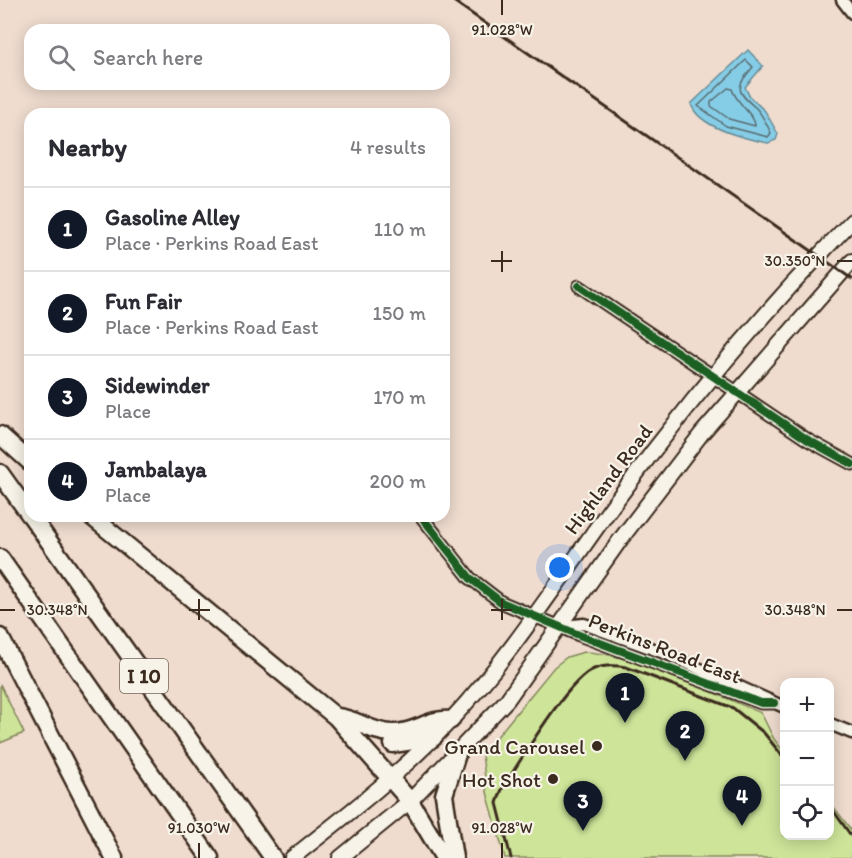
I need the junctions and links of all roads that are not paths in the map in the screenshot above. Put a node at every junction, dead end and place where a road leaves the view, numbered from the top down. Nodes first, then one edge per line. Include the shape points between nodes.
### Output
1 (842, 0) edge
2 (852, 13) edge
3 (852, 220) edge
4 (852, 261) edge
5 (579, 286) dead end
6 (714, 377) junction
7 (736, 392) junction
8 (0, 435) edge
9 (24, 457) edge
10 (852, 464) edge
11 (0, 473) edge
12 (24, 507) edge
13 (34, 522) edge
14 (98, 522) edge
15 (425, 522) edge
16 (0, 558) edge
17 (534, 615) junction
18 (560, 626) junction
19 (0, 637) edge
20 (27, 692) junction
21 (779, 705) edge
22 (336, 717) junction
23 (451, 720) junction
24 (834, 726) edge
25 (350, 732) junction
26 (852, 733) edge
27 (433, 738) junction
28 (457, 754) junction
29 (391, 780) junction
30 (410, 801) junction
31 (103, 858) edge
32 (114, 858) edge
33 (210, 858) edge
34 (273, 858) edge
35 (292, 858) edge
36 (340, 858) edge
37 (444, 858) edge
38 (454, 858) edge

1 - 2 street
3 - 6 main road, Highland Road
4 - 7 main road
5 - 6 street
6 - 7 street
6 - 17 main road, Highland Road via 626,488
7 - 10 street
7 - 18 main road via 670,474
8 - 9 highway
11 - 12 highway, I 10
13 - 34 highway, I 10
14 - 22 highway
15 - 17 street, Perkins Road East via 455,562 485,592
16 - 33 highway, I 10
17 - 18 street, Perkins Road East
17 - 23 main road, Highland Road
18 - 21 street, Perkins Road East via 584,624 666,654
18 - 28 main road via 507,700
19 - 20 highway
20 - 31 highway
20 - 32 highway
22 - 23 highway via 391,733 417,730 438,718
22 - 25 highway
23 - 27 main road, Highland Road
24 - 26 street
25 - 27 highway via 372,742 393,744
25 - 29 highway
27 - 29 main road, Highland Road
28 - 30 main road
28 - 38 highway via 444,795
29 - 30 highway
29 - 35 main road, Highland Road
30 - 36 main road
30 - 37 highway

